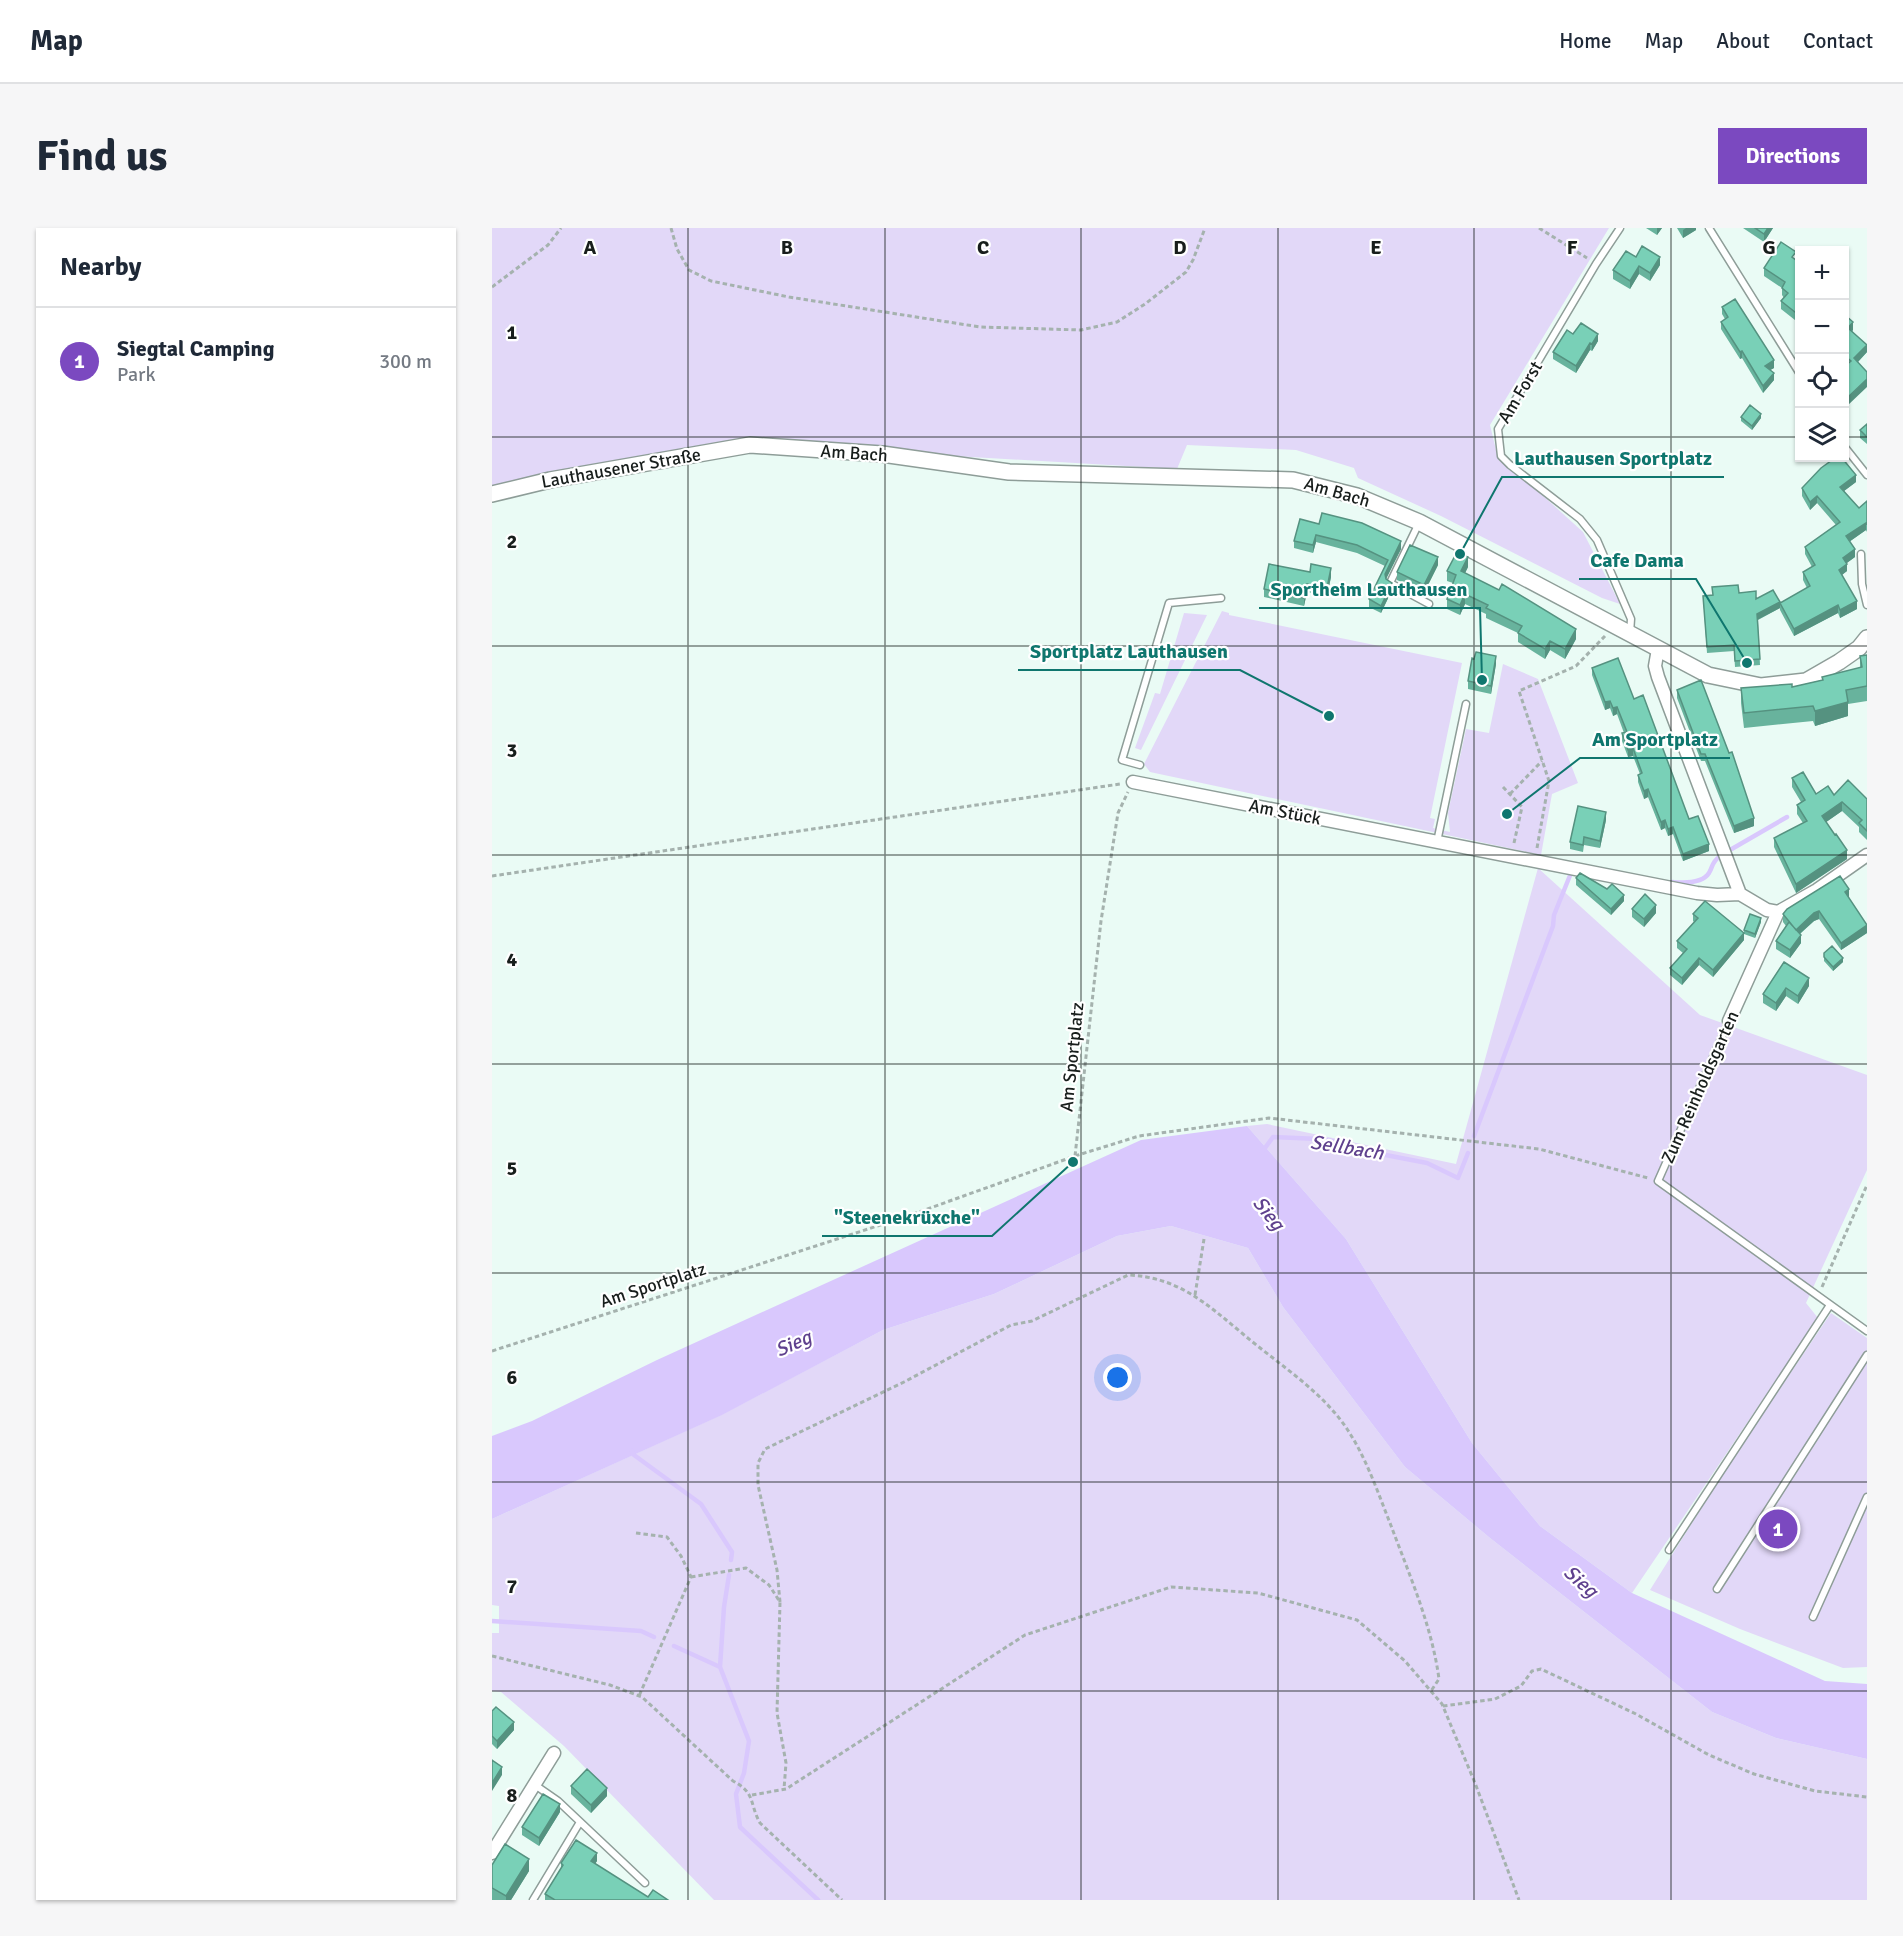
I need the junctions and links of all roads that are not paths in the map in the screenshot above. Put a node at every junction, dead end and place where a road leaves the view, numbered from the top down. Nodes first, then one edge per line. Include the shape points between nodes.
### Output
1 (1620, 228) edge
2 (1709, 228) edge
3 (1795, 366) edge
4 (750, 446) joint
5 (1849, 451) edge
6 (1867, 475) edge
7 (492, 494) edge
8 (1419, 522) junction
9 (1862, 554) dead end
10 (1221, 598) dead end
11 (1429, 604) dead end
12 (1867, 605) edge
13 (1630, 635) junction
14 (1864, 644) edge
15 (1658, 649) junction
16 (1466, 704) dead end
17 (1140, 765) dead end
18 (1133, 782) road end
19 (1437, 843) junction
20 (1867, 855) edge
21 (1740, 894) junction
22 (1778, 912) junction
23 (1729, 1022) joint
24 (1830, 1305) junction
25 (1867, 1331) edge
26 (1867, 1355) edge
27 (1867, 1497) edge
28 (1670, 1550) dead end
29 (1717, 1589) dead end
30 (1813, 1617) dead end
31 (554, 1753) dead end
32 (534, 1785) junction
33 (580, 1822) junction
34 (492, 1853) edge
35 (645, 1883) dead end
36 (533, 1900) edge

1 - 13 lane, Am Forst via 1498,429 1501,456 1580,519 1597,540 1631,619
2 - 3 lane
4 - 7 street, Lauthausener Straße via 550,480
4 - 8 street, Am Bach via 882,454 1009,472 1293,480 1357,496
5 - 6 lane
8 - 11 lane via 1390,584
8 - 13 street, Am Bach
9 - 12 lane
10 - 17 lane via 1170,603 1122,760
13 - 15 street, Am Bach
14 - 15 street, Am Bach via 1806,681 1761,686 1708,675
15 - 21 street via 1658,677
16 - 19 lane
18 - 19 street, Am Stück
19 - 21 street, Am Stück via 1697,893
20 - 22 street
21 - 22 street
22 - 23 street, Zum Reinholdsgarten
23 - 24 lane, Zum Reinholdsgarten via 1658,1181
24 - 25 lane
24 - 28 lane
26 - 29 lane
27 - 30 lane
31 - 32 street
32 - 33 lane
32 - 34 street
33 - 35 lane
33 - 36 lane

